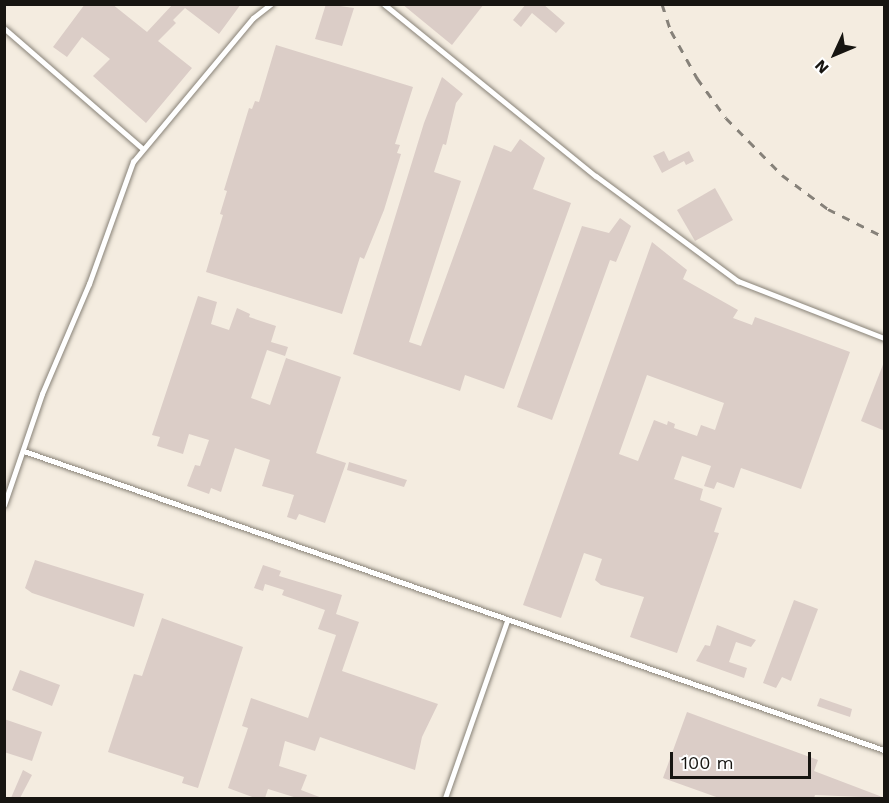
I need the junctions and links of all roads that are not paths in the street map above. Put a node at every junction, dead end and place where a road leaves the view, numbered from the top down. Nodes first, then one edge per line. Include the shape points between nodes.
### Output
1 (271, 4) edge
2 (384, 4) edge
3 (4, 28) edge
4 (143, 149) junction
5 (885, 338) edge
6 (24, 451) junction
7 (4, 505) edge
8 (507, 621) junction
9 (885, 750) edge
10 (445, 798) edge

1 - 4 lane via 253,18
2 - 5 lane via 596,176 738,281
3 - 4 lane
4 - 6 lane via 133,162 89,284 42,394
6 - 7 lane
6 - 8 lane
8 - 9 lane
8 - 10 lane

